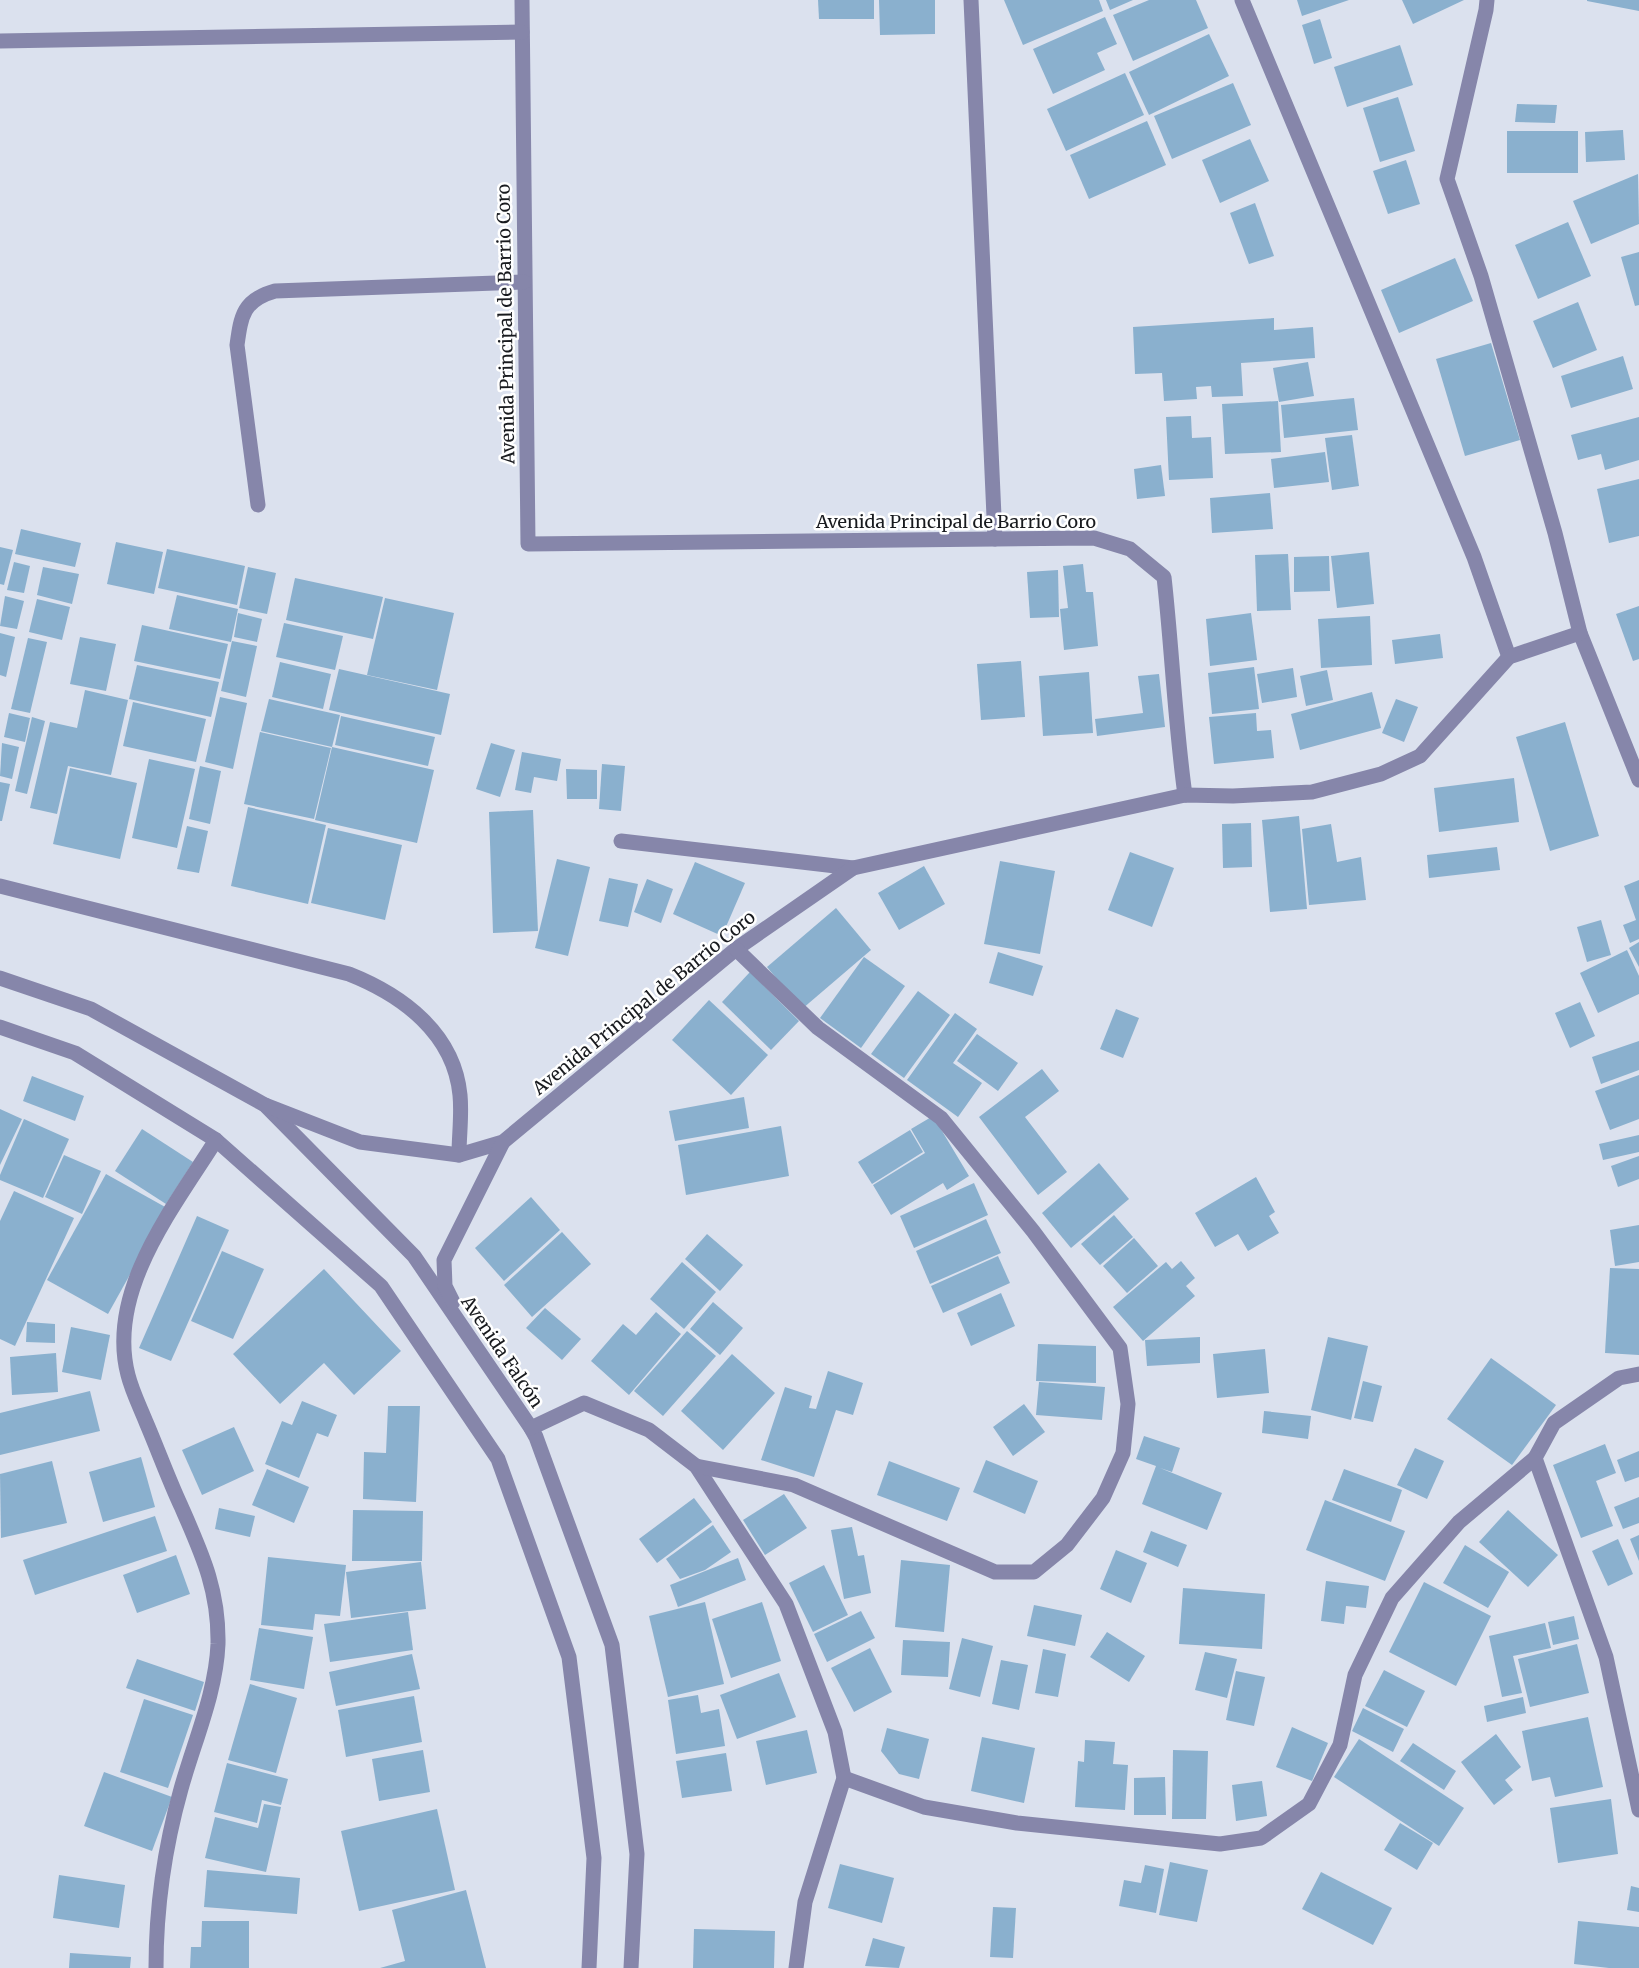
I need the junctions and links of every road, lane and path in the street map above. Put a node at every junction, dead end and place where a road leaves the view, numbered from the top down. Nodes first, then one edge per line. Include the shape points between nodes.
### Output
1 (522, 0) edge
2 (971, 0) edge
3 (1242, 0) edge
4 (1487, 0) edge
5 (522, 32) junction
6 (0, 41) edge
7 (524, 282) junction
8 (258, 505) dead end
9 (994, 539) junction
10 (1580, 633) junction
11 (1509, 657) junction
12 (1639, 780) edge
13 (1185, 795) junction
14 (621, 841) dead end
15 (854, 868) junction
16 (0, 886) edge
17 (736, 949) junction
18 (0, 978) edge
19 (0, 1027) edge
20 (265, 1105) junction
21 (216, 1140) junction
22 (503, 1142) junction
23 (459, 1155) junction
24 (477, 1350) junction
25 (1639, 1374) edge
26 (531, 1428) junction
27 (1534, 1458) junction
28 (696, 1466) junction
29 (844, 1778) junction
30 (1639, 1810) edge
31 (156, 1968) edge
32 (589, 1968) edge
33 (631, 1968) edge
34 (796, 1968) edge

1 - 5 street, Avenida Principal de Barrio Coro
2 - 9 street
3 - 11 street via 1474,557
4 - 10 street via 1447,179 1484,287
5 - 6 street
5 - 7 street, Avenida Principal de Barrio Coro
7 - 8 street via 275,291 252,302 240,321 237,345
7 - 9 street, Avenida Principal de Barrio Coro via 528,544
9 - 13 street, Avenida Principal de Barrio Coro via 1094,538 1130,549 1164,577
10 - 11 street
10 - 12 street
11 - 13 street via 1420,756 1381,774 1312,792
13 - 15 street, Avenida Principal de Barrio Coro
14 - 15 street
15 - 17 street, Avenida Principal de Barrio Coro
16 - 23 street via 372,983 412,1009 440,1040 450,1058 460,1095
17 - 22 street, Avenida Principal de Barrio Coro
17 - 28 street via 818,1028 941,1118 1033,1231 1120,1348 1128,1404 1123,1453 1103,1498 1067,1545 1034,1572 996,1572 794,1485
18 - 20 street, Avenida Falcón via 91,1009
19 - 21 street via 75,1053
20 - 23 street via 360,1142
20 - 24 street, Avenida Falcón via 414,1256
21 - 31 street via 145,1254 130,1298 125,1330 128,1375 204,1556 217,1612 214,1678 168,1847
21 - 32 street via 381,1286 498,1459 570,1658 594,1858
22 - 23 street
22 - 24 street via 444,1260 445,1286
24 - 26 street, Avenida Falcón
25 - 27 street via 1619,1378 1554,1423
26 - 28 street via 584,1403 649,1430
26 - 33 street, Avenida Falcón via 612,1645 637,1854
27 - 29 street via 1459,1522 1392,1598 1355,1675 1340,1745 1309,1804 1261,1838 1220,1844 1017,1823 924,1808
27 - 30 street via 1606,1657
28 - 29 street via 786,1604 835,1732
29 - 34 street via 805,1902

